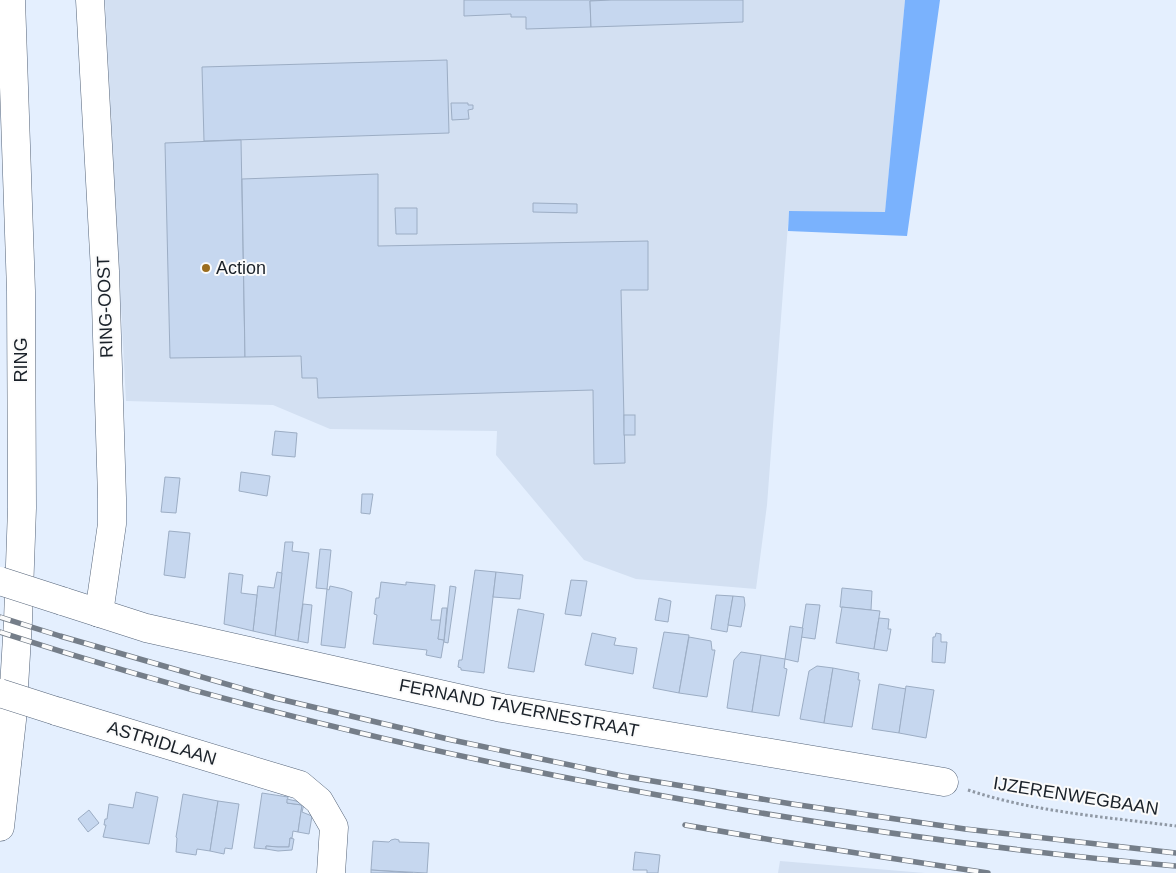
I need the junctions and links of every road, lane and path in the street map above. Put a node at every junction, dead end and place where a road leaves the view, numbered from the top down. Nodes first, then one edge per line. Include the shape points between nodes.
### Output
1 (11, 0) edge
2 (90, 0) edge
3 (0, 582) edge
4 (99, 612) junction
5 (0, 693) edge
6 (944, 782) joint
7 (0, 826) edge
8 (1176, 826) edge
9 (331, 873) edge

1 - 7 main road, RING via 21,291 22,498 12,720
2 - 4 main road, RING-OOST via 112,498 112,524
3 - 4 main road, FERNAND TAVERNESTRAAT, bridge
4 - 6 main road, FERNAND TAVERNESTRAAT via 146,628 502,708
5 - 9 main road, ASTRIDLAAN, bridge via 300,785 320,801 334,827
6 - 8 path, IJZERENWEGBAAN via 991,798

